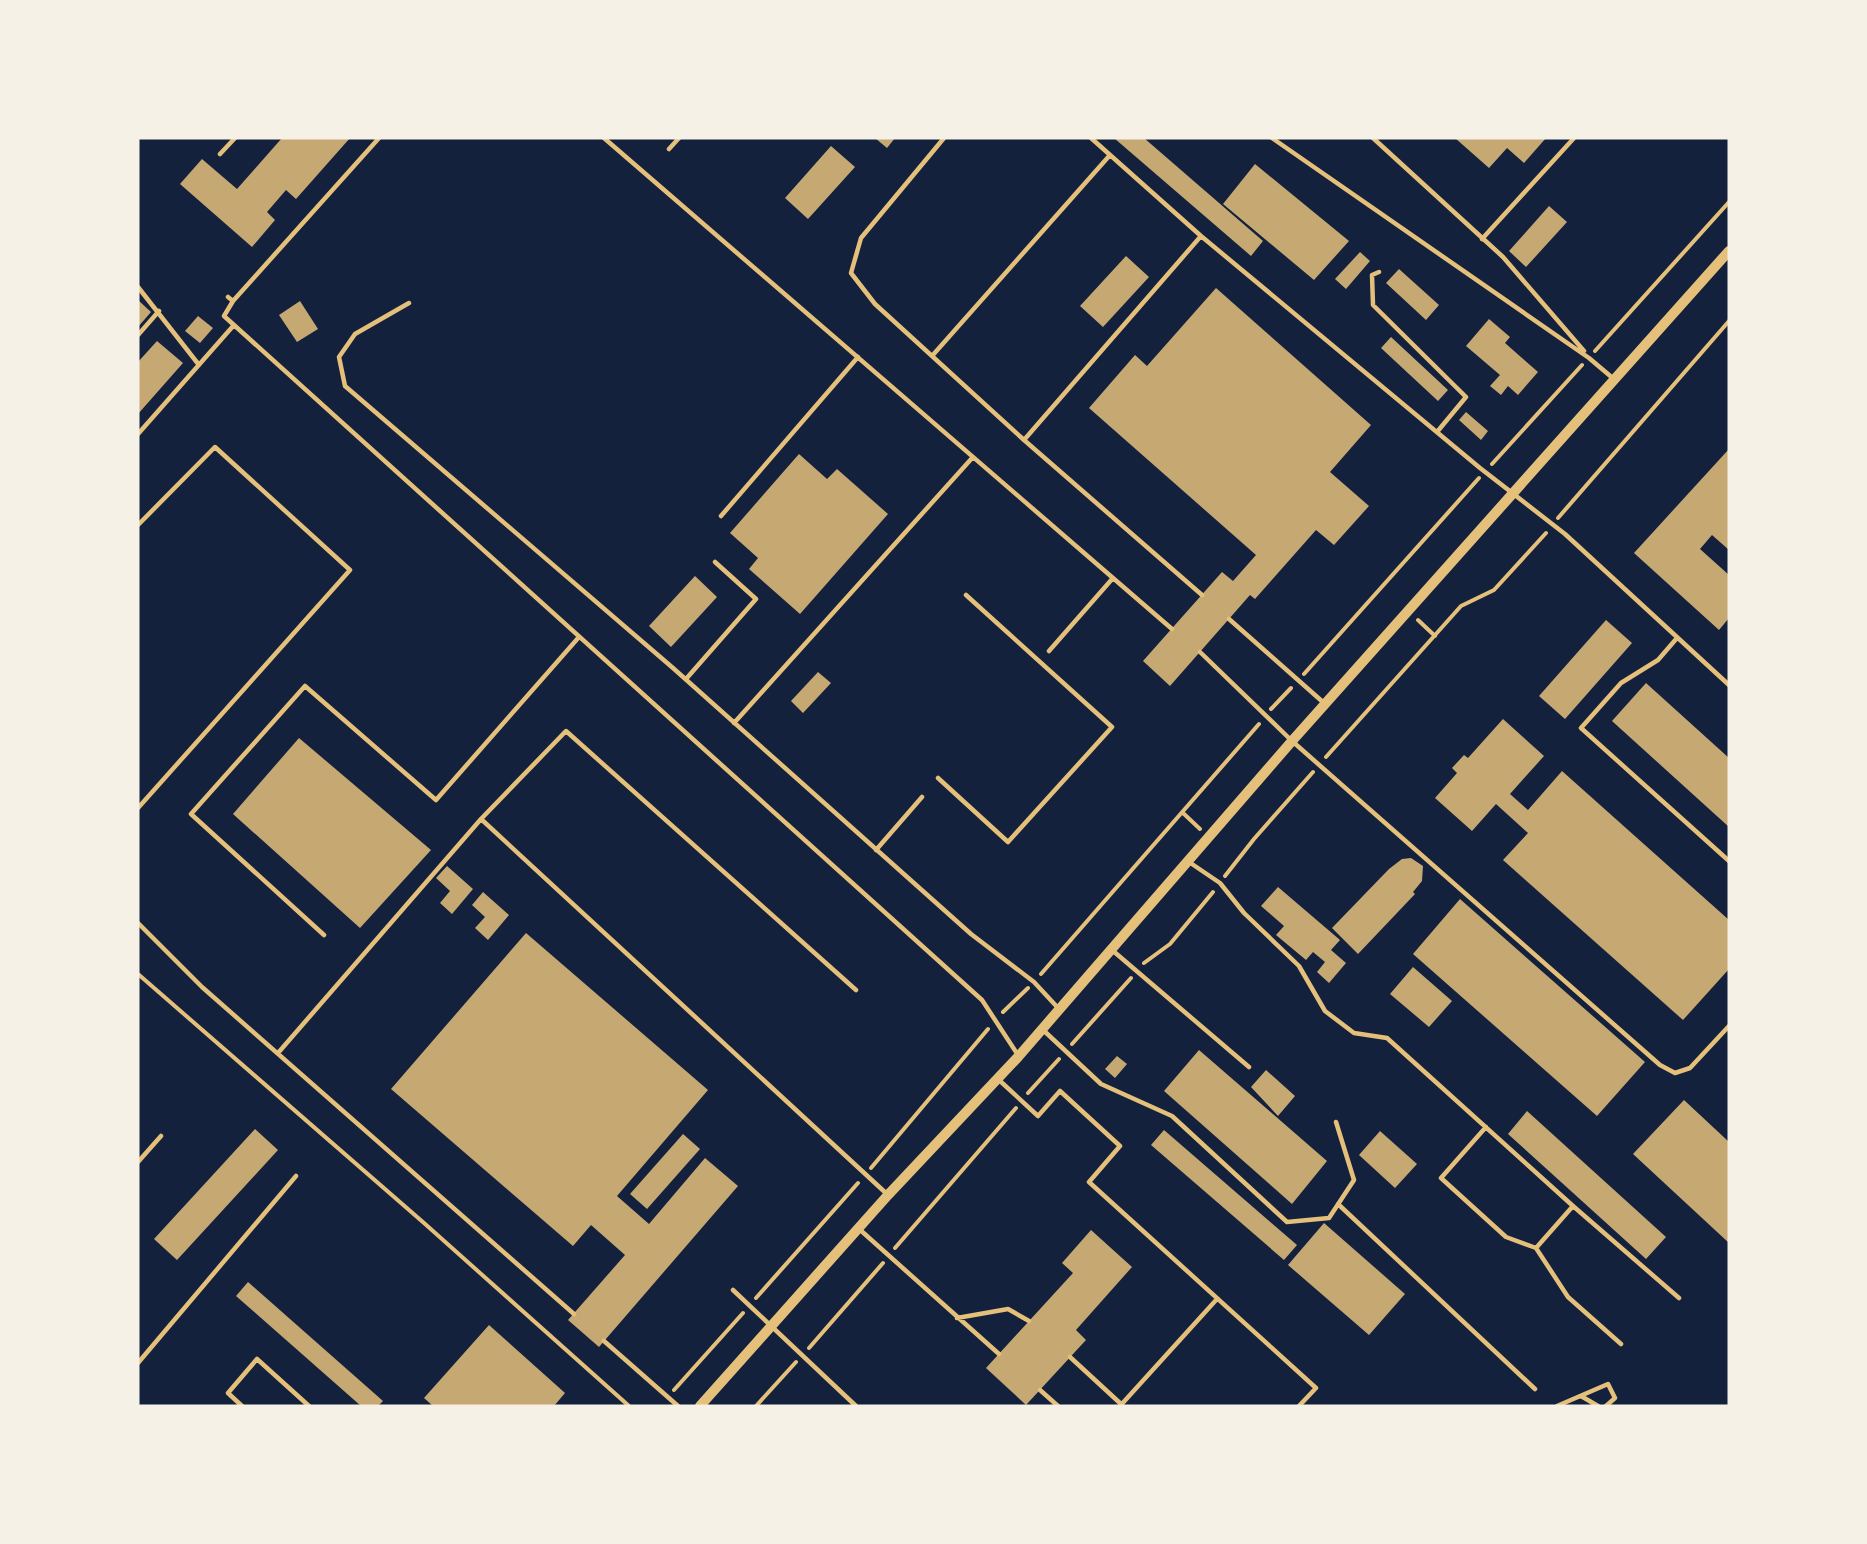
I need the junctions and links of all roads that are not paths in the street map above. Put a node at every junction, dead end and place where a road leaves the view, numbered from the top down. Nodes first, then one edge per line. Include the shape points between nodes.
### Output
1 (235, 138) edge
2 (379, 138) edge
3 (604, 138) edge
4 (679, 138) edge
5 (944, 138) edge
6 (1091, 138) edge
7 (1272, 138) edge
8 (1373, 138) edge
9 (1574, 138) edge
10 (669, 149) dead end
11 (220, 154) dead end
12 (1110, 155) junction
13 (1201, 236) junction
14 (1482, 239) junction
15 (1729, 251) edge
16 (1378, 272) dead end
17 (138, 287) edge
18 (228, 297) dead end
19 (233, 301) junction
20 (409, 303) dead end
21 (159, 311) junction
22 (234, 325) junction
23 (138, 335) edge
24 (932, 356) junction
25 (858, 357) junction
26 (1589, 358) junction
27 (199, 365) junction
28 (1615, 380) junction
29 (1437, 432) junction
30 (138, 434) edge
31 (1024, 440) junction
32 (973, 457) junction
33 (1513, 494) junction
34 (721, 516) dead end
35 (138, 525) edge
36 (715, 562) dead end
37 (1113, 578) junction
38 (966, 595) dead end
39 (1202, 595) dead end
40 (1229, 619) dead end
41 (1172, 628) dead end
42 (579, 637) junction
43 (1677, 638) junction
44 (1049, 651) dead end
45 (1200, 652) dead end
46 (686, 679) junction
47 (1729, 685) edge
48 (1325, 704) junction
49 (734, 723) junction
50 (1292, 741) junction
51 (938, 778) dead end
52 (922, 797) dead end
53 (138, 808) edge
54 (481, 819) junction
55 (876, 850) junction
56 (1189, 861) junction
57 (1729, 861) edge
58 (138, 923) edge
59 (324, 935) dead end
60 (1112, 950) junction
61 (856, 990) dead end
62 (1059, 1009) junction
63 (1729, 1026) edge
64 (1042, 1029) junction
65 (278, 1053) junction
66 (1018, 1057) junction
67 (1249, 1067) dead end
68 (997, 1078) junction
69 (1335, 1122) dead end
70 (1486, 1127) junction
71 (161, 1136) dead end
72 (138, 1162) edge
73 (296, 1176) dead end
74 (888, 1195) junction
75 (1338, 1204) junction
76 (1573, 1206) junction
77 (858, 1228) junction
78 (1536, 1248) junction
79 (733, 1290) dead end
80 (1679, 1298) dead end
81 (1217, 1299) junction
82 (574, 1314) dead end
83 (957, 1318) junction
84 (1029, 1321) dead end
85 (771, 1326) junction
86 (604, 1341) dead end
87 (1621, 1344) dead end
88 (999, 1354) dead end
89 (1070, 1357) dead end
90 (138, 1363) edge
91 (1535, 1389) dead end
92 (1040, 1390) dead end
93 (1581, 1396) junction
94 (1120, 1405) edge
95 (242, 1406) edge
96 (309, 1406) edge
97 (678, 1406) edge
98 (700, 1406) edge
99 (856, 1406) edge
100 (1058, 1406) edge
101 (1299, 1406) edge
102 (1557, 1406) edge
103 (1598, 1406) edge
104 (1606, 1406) edge

1 - 11 lane
2 - 19 lane
3 - 25 lane
4 - 10 lane
5 - 24 lane via 861,238 851,273 875,304
6 - 12 lane
7 - 26 lane
8 - 14 lane
9 - 14 lane
12 - 13 lane
12 - 24 lane
13 - 29 lane
13 - 31 lane
14 - 26 lane via 1503,257
15 - 28 street
16 - 29 lane via 1372,275 1373,305 1466,398
17 - 21 lane
18 - 19 lane
19 - 22 lane via 224,316
20 - 46 lane via 355,334 339,357 345,386
21 - 23 lane
21 - 27 lane
22 - 27 lane
22 - 42 lane
24 - 31 lane
25 - 32 lane
25 - 34 lane
26 - 28 lane
27 - 30 lane
28 - 33 street
29 - 33 lane
31 - 39 lane
32 - 37 lane
32 - 49 lane
33 - 43 lane via 1553,524
33 - 48 street
35 - 53 lane via 215,447 350,570
36 - 46 lane via 756,599
37 - 41 lane
37 - 44 lane
38 - 51 lane via 1112,727 1008,842
40 - 48 lane
42 - 59 lane via 436,800 305,686 191,814
42 - 66 lane via 982,1000
43 - 47 lane
43 - 57 lane via 1658,660 1621,683 1581,728
45 - 50 lane
46 - 49 lane
48 - 50 street
49 - 55 lane
50 - 56 street
50 - 63 lane via 1660,1065 1675,1073 1690,1068
52 - 55 lane
54 - 61 lane via 566,731
54 - 65 lane
54 - 74 lane
55 - 62 lane via 971,934 1034,982
56 - 60 street
56 - 70 lane via 1220,883 1244,913 1299,966 1325,1011 1354,1033 1387,1038
58 - 65 lane via 202,987
60 - 62 street
60 - 67 lane
62 - 64 street
64 - 66 street
64 - 75 lane via 1101,1084 1172,1116 1287,1222 1329,1218
65 - 82 lane
66 - 68 street
68 - 74 street
68 - 81 lane via 1038,1116 1060,1091 1120,1146 1089,1182
69 - 75 lane via 1354,1180
70 - 76 lane
70 - 78 lane via 1441,1178 1506,1237
71 - 72 lane
73 - 90 lane
74 - 77 street
75 - 91 lane
76 - 78 lane
76 - 80 lane
77 - 83 lane
77 - 85 street
78 - 87 lane via 1568,1297
79 - 85 lane
81 - 94 lane
81 - 101 lane via 1316,1388
83 - 84 lane via 1008,1309
83 - 88 lane
85 - 98 street
85 - 99 lane
86 - 97 lane
89 - 94 lane
92 - 100 lane
93 - 102 lane
93 - 103 lane
93 - 104 lane via 1608,1384 1615,1398
95 - 96 lane via 228,1393 257,1359

